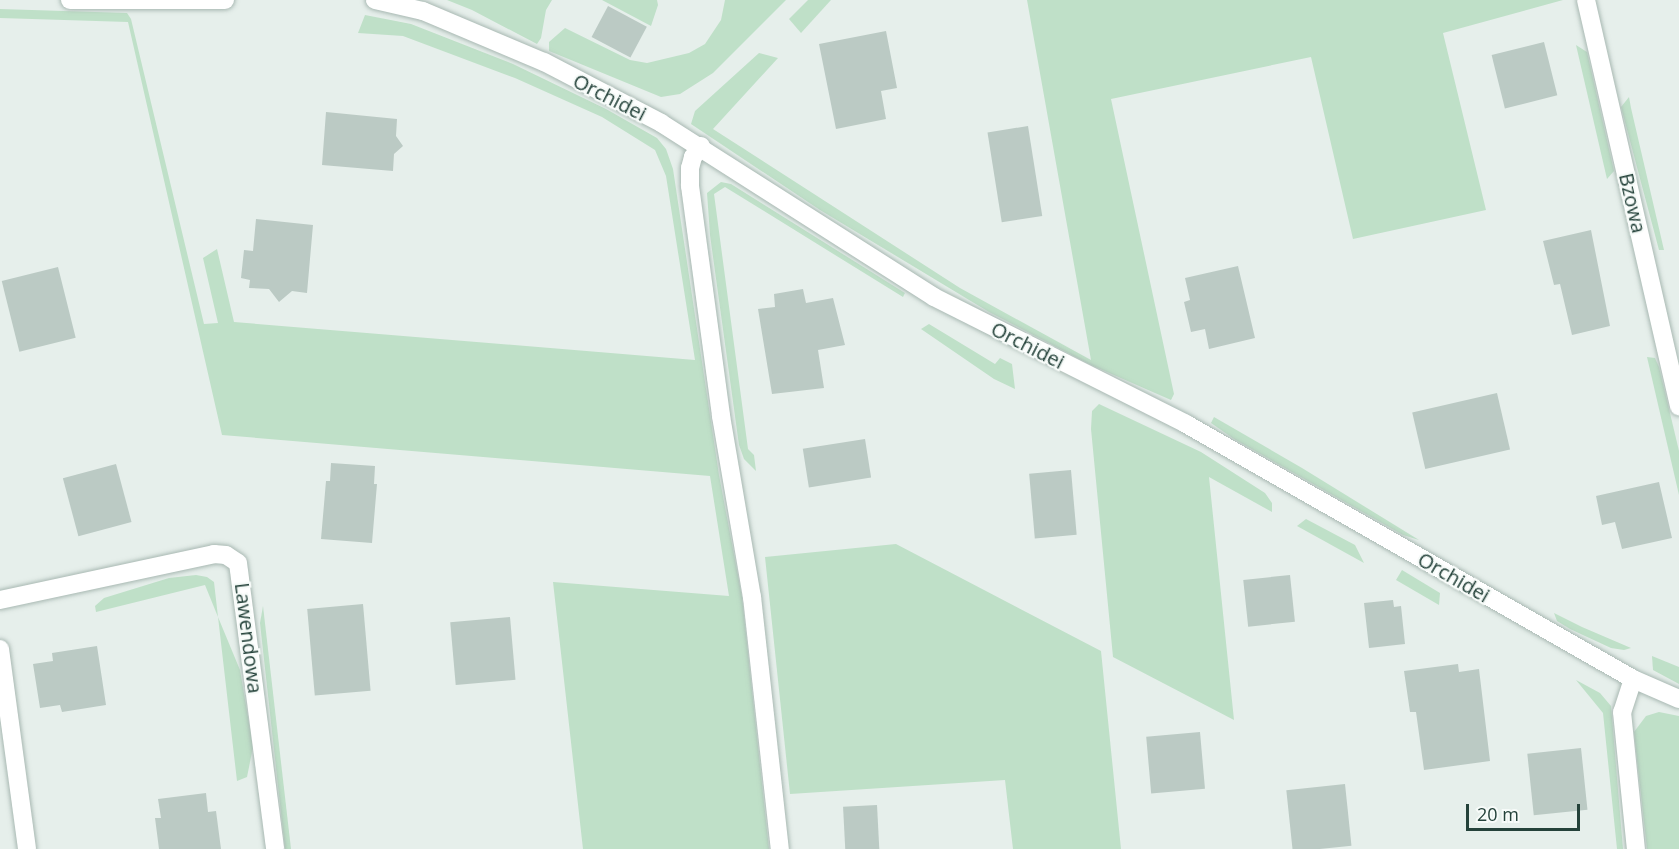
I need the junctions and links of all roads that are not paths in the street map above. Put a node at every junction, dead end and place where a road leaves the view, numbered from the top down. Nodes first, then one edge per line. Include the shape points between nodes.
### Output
1 (70, 0) edge
2 (225, 0) edge
3 (375, 0) edge
4 (1586, 0) edge
5 (701, 146) junction
6 (1679, 406) edge
7 (0, 600) edge
8 (0, 649) edge
9 (1633, 679) junction
10 (1679, 699) edge
11 (27, 849) edge
12 (275, 849) edge
13 (780, 849) edge
14 (1636, 849) edge

1 - 2 street
3 - 5 street, Orchidei via 423,10 544,62
4 - 6 street, Bzowa
5 - 9 street, Orchidei via 934,297 1186,424
5 - 13 street via 692,163 690,186 721,416 752,597
7 - 12 street, Lawendowa via 214,554 226,555 238,563
8 - 11 street
9 - 10 street, Orchidei
9 - 14 street via 1622,712

